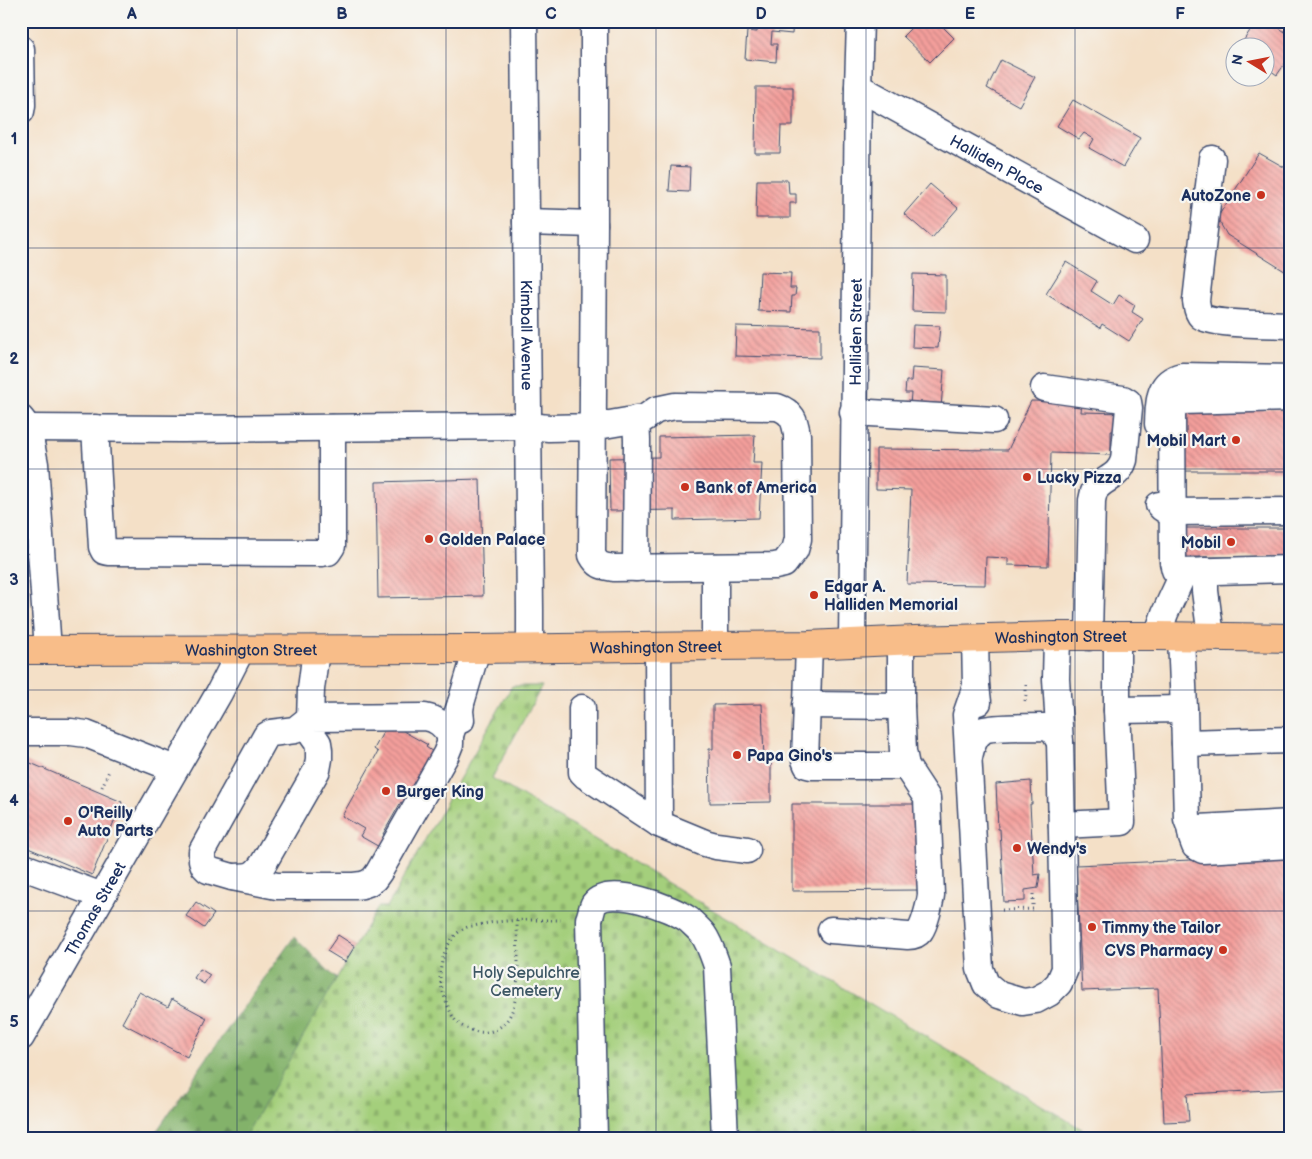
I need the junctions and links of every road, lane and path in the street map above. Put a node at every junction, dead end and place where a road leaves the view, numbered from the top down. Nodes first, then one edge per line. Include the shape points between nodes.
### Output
1 (524, 21) edge
2 (594, 21) edge
3 (860, 21) edge
4 (21, 49) edge
5 (858, 87) junction
6 (21, 111) edge
7 (1212, 159) dead end
8 (526, 222) junction
9 (594, 224) junction
10 (1135, 240) dead end
11 (1291, 325) edge
12 (1291, 378) edge
13 (1044, 388) dead end
14 (1291, 398) edge
15 (853, 412) junction
16 (636, 419) junction
17 (994, 420) dead end
18 (25, 424) edge
19 (528, 426) junction
20 (592, 427) junction
21 (95, 428) junction
22 (332, 428) junction
23 (1291, 511) edge
24 (1173, 512) junction
25 (715, 567) junction
26 (647, 568) junction
27 (1291, 569) edge
28 (1195, 571) junction
29 (1057, 636) junction
30 (1089, 636) junction
31 (1117, 636) junction
32 (1169, 636) junction
33 (1211, 637) junction
34 (975, 638) junction
35 (1291, 638) edge
36 (901, 641) junction
37 (852, 643) junction
38 (715, 646) junction
39 (809, 646) junction
40 (658, 647) junction
41 (530, 648) junction
42 (477, 649) junction
43 (34, 650) edge
44 (241, 650) junction
45 (316, 650) junction
46 (976, 686) junction
47 (461, 703) junction
48 (806, 706) junction
49 (901, 706) junction
50 (582, 708) dead end
51 (1184, 708) junction
52 (1117, 710) junction
53 (310, 718) junction
54 (21, 732) edge
55 (981, 733) junction
56 (1052, 734) junction
57 (450, 735) junction
58 (1291, 740) edge
59 (1185, 743) junction
60 (968, 757) junction
61 (112, 764) dead end
62 (906, 766) junction
63 (175, 769) junction
64 (102, 787) dead end
65 (1291, 823) edge
66 (659, 824) junction
67 (1062, 824) junction
68 (1190, 827) junction
69 (1291, 846) edge
70 (747, 850) dead end
71 (21, 866) edge
72 (232, 877) junction
73 (1033, 893) dead end
74 (102, 896) junction
75 (1000, 910) dead end
76 (590, 919) junction
77 (517, 921) junction
78 (831, 930) dead end
79 (21, 1037) edge
80 (594, 1138) edge
81 (725, 1138) edge

1 - 8 street, Kimball Avenue
2 - 9 street
3 - 5 street, Halliden Street
4 - 6 street
5 - 10 street, Halliden Place
5 - 15 street, Halliden Street
7 - 11 street via 1197,311 1215,321
8 - 9 street
8 - 19 street, Kimball Avenue
9 - 20 street
12 - 24 street via 1182,376 1167,384 1159,397 1157,496 1161,508
13 - 30 street via 1123,399 1130,408 1122,468 1098,486 1092,500
14 - 24 street via 1182,401 1175,404 1172,414
15 - 17 street
15 - 37 street, Halliden Street
16 - 20 street
16 - 25 street via 675,406 777,408 786,410 791,416 797,435 798,539 795,550 784,564 775,566
16 - 26 street via 636,540
18 - 21 street
18 - 43 street via 35,464
19 - 20 street
19 - 22 street
19 - 41 street, Kimball Avenue
20 - 26 street via 592,555 603,566
21 - 22 street
21 - 22 street via 104,551 313,553 328,552 332,546
23 - 24 street
24 - 28 street via 1173,566 1175,570
25 - 26 street
25 - 38 street
27 - 28 street
28 - 32 street via 1165,613
28 - 33 street via 1206,591
29 - 30 main road, Washington Street
29 - 34 main road, Washington Street
29 - 56 street via 1056,679 1046,713
30 - 31 main road, Washington Street
31 - 32 main road, Washington Street
31 - 52 street
32 - 33 main road, Washington Street
32 - 51 street
33 - 35 main road, Washington Street
34 - 36 main road, Washington Street
34 - 46 street
36 - 37 main road, Washington Street
36 - 49 street
37 - 39 main road, Washington Street
38 - 39 main road, Washington Street
38 - 40 main road, Washington Street
39 - 48 street
40 - 41 main road, Washington Street
40 - 66 street
41 - 42 main road, Washington Street
42 - 45 main road, Washington Street
42 - 47 street
43 - 44 main road, Washington Street
44 - 45 main road, Washington Street
44 - 63 street, Thomas Street
45 - 53 street
46 - 55 street
46 - 60 street via 966,715
47 - 57 street
47 - 72 street via 463,740 460,754 381,889 369,896 274,893
48 - 49 street
48 - 62 street via 807,765
49 - 62 street
50 - 66 street via 582,772
51 - 52 street
51 - 59 street
52 - 67 street via 1122,822
53 - 57 street via 425,717 440,722
53 - 72 street via 319,750 317,770 263,864 255,874
53 - 72 street via 295,730 266,736 202,850 202,860 208,870
54 - 63 street via 86,734
55 - 56 street via 986,729
55 - 56 street via 993,961 1003,978 1014,984 1027,985 1036,980 1049,963 1043,749
55 - 60 street
56 - 67 street
57 - 72 street via 446,754 379,872 368,883 354,886 277,886
58 - 59 street
59 - 68 street
60 - 67 street via 980,969 986,984 999,995 1012,1000 1036,1000 1049,993 1060,982 1065,969
61 - 64 path
62 - 78 street via 927,798 931,894 920,932 908,936
63 - 74 street, Thomas Street
65 - 68 street
66 - 70 street via 705,843
68 - 69 street via 1195,846 1203,850
71 - 74 street
73 - 75 path via 1033,909
74 - 79 street, Thomas Street
76 - 77 path
76 - 80 street
76 - 81 street via 594,904 602,898 618,896 667,908 688,920 703,934 717,966
77 - 77 path via 489,922 464,928 451,940 444,955 440,976 444,996 459,1024 470,1030 490,1032 500,1028 508,1021 514,1008

